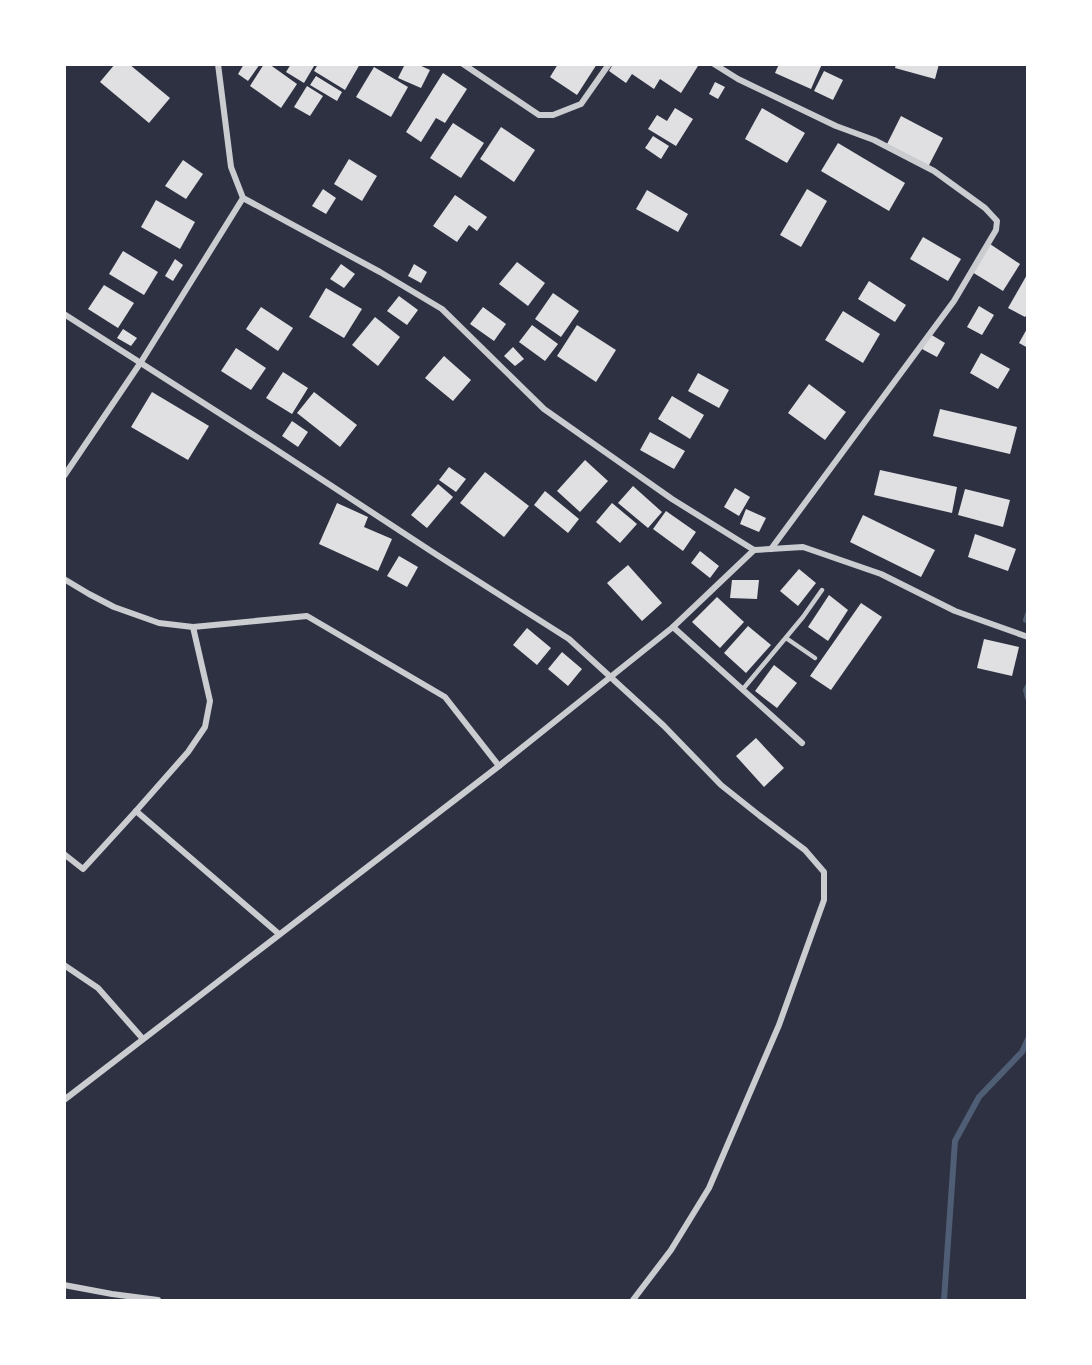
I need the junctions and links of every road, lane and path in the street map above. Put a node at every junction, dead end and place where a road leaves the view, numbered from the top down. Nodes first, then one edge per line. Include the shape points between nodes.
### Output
1 (218, 64) edge
2 (463, 64) edge
3 (609, 64) edge
4 (714, 64) edge
5 (243, 198) junction
6 (64, 314) edge
7 (141, 362) junction
8 (64, 476) edge
9 (771, 549) junction
10 (754, 550) junction
11 (64, 579) edge
12 (822, 590) dead end
13 (193, 627) junction
14 (673, 627) junction
15 (1028, 637) edge
16 (786, 638) junction
17 (815, 658) dead end
18 (610, 677) junction
19 (743, 689) junction
20 (802, 743) dead end
21 (499, 766) junction
22 (136, 811) junction
23 (64, 854) edge
24 (279, 934) junction
25 (64, 965) edge
26 (143, 1039) junction
27 (64, 1100) edge
28 (64, 1285) edge
29 (158, 1300) edge
30 (633, 1300) edge

1 - 5 street via 231,167
2 - 3 street via 539,115 553,115 580,104
4 - 9 street via 738,80 934,171 997,221 996,230 954,301
5 - 7 street
5 - 10 street via 442,309 544,409 672,499
6 - 7 street
7 - 8 street
7 - 18 street via 569,639
9 - 10 street
9 - 15 street via 812,550 881,574 955,611
10 - 14 street
11 - 13 street via 114,607 159,623
12 - 16 lane
13 - 21 street via 307,616 445,697
13 - 22 street via 210,701 205,727
14 - 18 street
14 - 19 street
16 - 17 lane
16 - 19 lane
18 - 21 street
18 - 30 street via 721,785 805,850 824,872 824,900 783,1015 709,1188 671,1250
19 - 20 street
21 - 24 street
22 - 23 street via 82,868
22 - 24 street
24 - 26 street
25 - 26 street via 98,988
26 - 27 street
28 - 29 street

